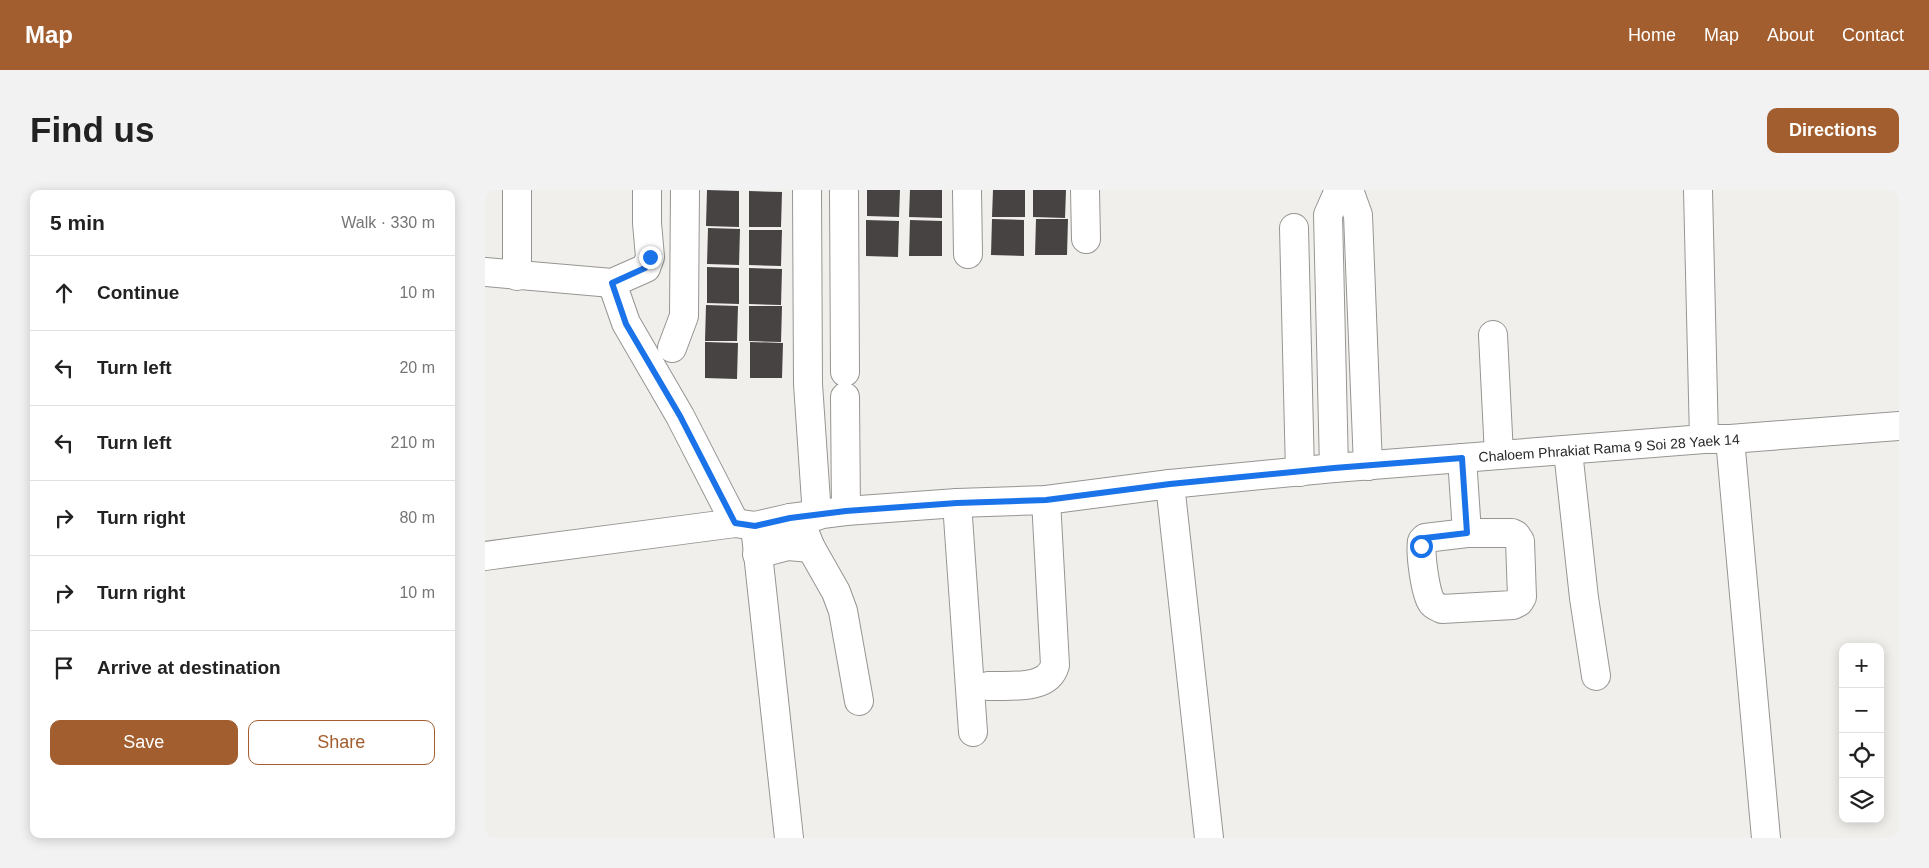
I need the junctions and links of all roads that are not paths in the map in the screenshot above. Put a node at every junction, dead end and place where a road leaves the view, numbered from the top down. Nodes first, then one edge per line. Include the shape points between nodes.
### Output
1 (517, 190) edge
2 (647, 190) edge
3 (685, 190) edge
4 (807, 190) edge
5 (844, 190) edge
6 (967, 190) edge
7 (1085, 190) edge
8 (1339, 190) edge
9 (1349, 190) edge
10 (1698, 190) edge
11 (1294, 228) dead end
12 (1086, 239) dead end
13 (967, 254) dead end
14 (485, 272) edge
15 (517, 276) junction
16 (612, 283) junction
17 (1493, 335) dead end
18 (672, 348) dead end
19 (1899, 426) edge
20 (1717, 439) junction
21 (1568, 451) junction
22 (1499, 455) junction
23 (1462, 458) junction
24 (1368, 466) junction
25 (1334, 468) junction
26 (1300, 472) junction
27 (1170, 484) junction
28 (1046, 500) junction
29 (957, 503) junction
30 (846, 511) junction
31 (804, 517) junction
32 (745, 525) junction
33 (1467, 533) dead end
34 (811, 548) junction
35 (757, 554) junction
36 (485, 556) edge
37 (1596, 676) dead end
38 (988, 686) dead end
39 (859, 702) dead end
40 (973, 732) dead end
41 (789, 838) edge
42 (1209, 838) edge
43 (1767, 838) edge

1 - 15 street
2 - 16 street via 650,257 645,268
3 - 18 street via 684,316
4 - 31 street via 808,384
5 - 30 street
6 - 13 street
7 - 12 street
8 - 25 street via 1328,215
9 - 24 street via 1358,215
10 - 20 street
11 - 26 street
14 - 15 street
15 - 16 street
16 - 32 street via 626,324
17 - 22 street
19 - 20 street, Chaloem Phrakiat Rama 9 Soi 28 Yaek 14
20 - 21 street, Chaloem Phrakiat Rama 9 Soi 28 Yaek 14
20 - 43 street
21 - 22 street, Chaloem Phrakiat Rama 9 Soi 28 Yaek 14
21 - 37 street
22 - 23 street, Chaloem Phrakiat Rama 9 Soi 28 Yaek 14
23 - 24 street, Chaloem Phrakiat Rama 9 Soi 28 Yaek 14
23 - 33 street
24 - 25 street, Chaloem Phrakiat Rama 9 Soi 28 Yaek 14
25 - 26 street, Chaloem Phrakiat Rama 9 Soi 28 Yaek 14
26 - 27 street, Chaloem Phrakiat Rama 9 Soi 28 Yaek 14
27 - 28 street, Chaloem Phrakiat Rama 9 Soi 28 Yaek 14
27 - 42 street
28 - 29 street, Chaloem Phrakiat Rama 9 Soi 28 Yaek 14
28 - 38 street via 1053,673 1032,684
29 - 30 street, Chaloem Phrakiat Rama 9 Soi 28 Yaek 14
29 - 40 street
30 - 31 street, Chaloem Phrakiat Rama 9 Soi 28 Yaek 14
31 - 32 street, Chaloem Phrakiat Rama 9 Soi 28 Yaek 14
31 - 34 street via 804,531
32 - 35 street
32 - 36 street, Chaloem Phrakiat Rama 9 Soi 28 Yaek 14
34 - 35 street via 789,546
34 - 39 street via 843,610
35 - 41 street

